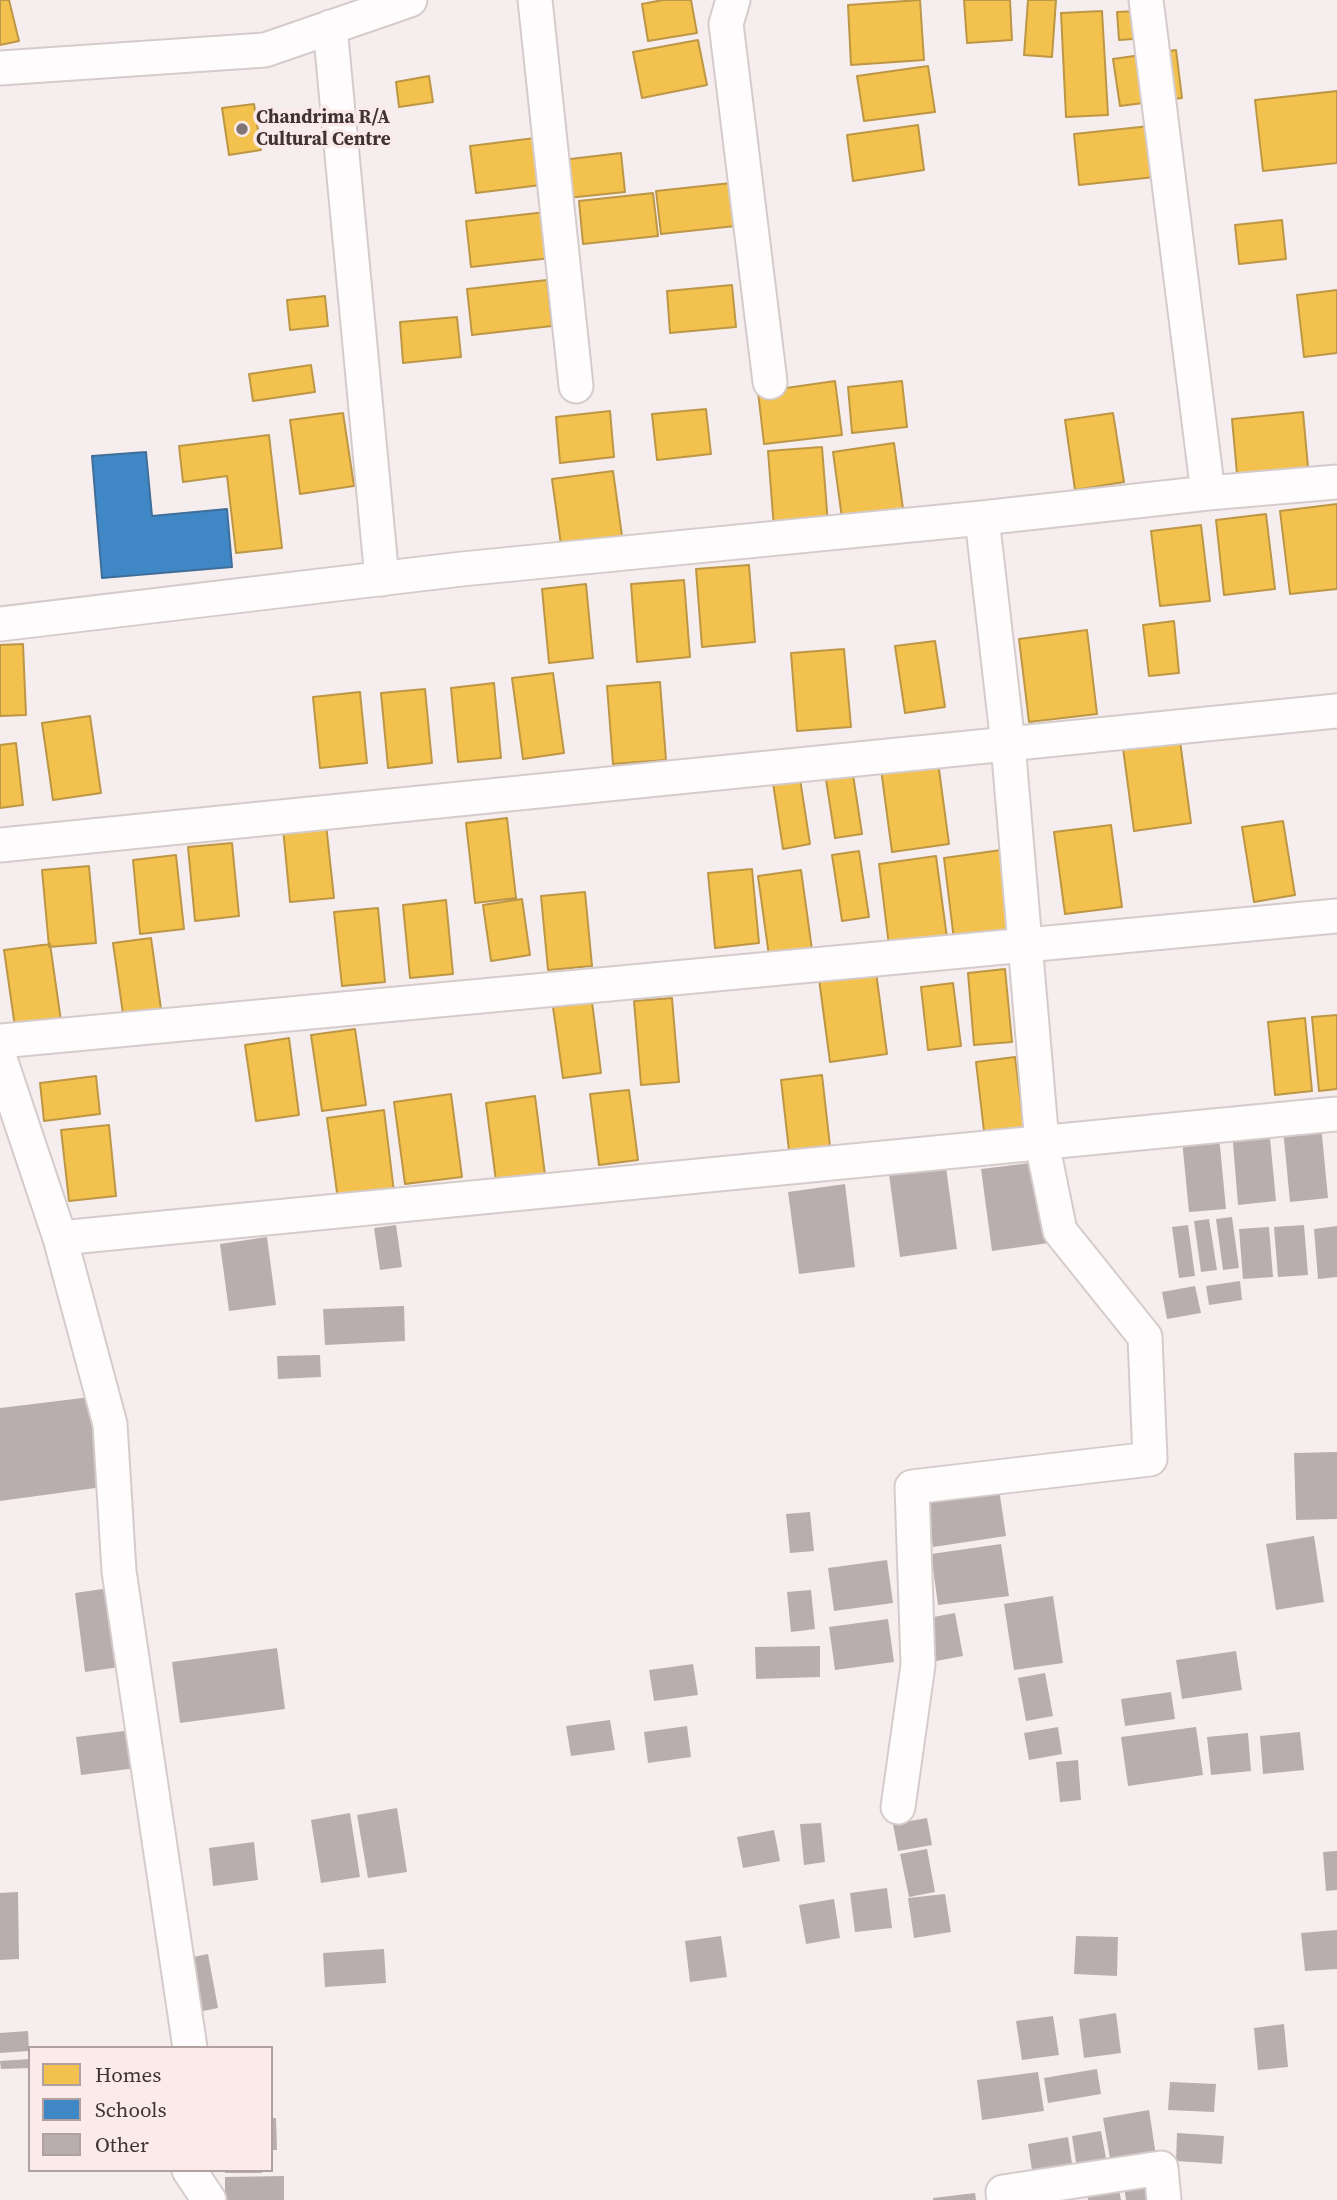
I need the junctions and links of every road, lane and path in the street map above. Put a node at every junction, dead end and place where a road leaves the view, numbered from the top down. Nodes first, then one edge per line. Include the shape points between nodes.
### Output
1 (410, 0) edge
2 (535, 0) edge
3 (733, 0) edge
4 (1146, 0) edge
5 (330, 27) junction
6 (0, 68) edge
7 (770, 382) dead end
8 (576, 386) dead end
9 (1337, 482) edge
10 (1208, 493) junction
11 (982, 518) junction
12 (382, 579) junction
13 (0, 624) edge
14 (1337, 711) edge
15 (1008, 744) junction
16 (0, 845) edge
17 (1337, 916) edge
18 (1026, 946) junction
19 (0, 1041) edge
20 (0, 1059) edge
21 (1337, 1114) edge
22 (1042, 1143) junction
23 (60, 1238) junction
24 (898, 1807) dead end
25 (190, 2046) edge
26 (189, 2172) edge
27 (209, 2200) edge
28 (1004, 2200) edge
29 (1164, 2200) edge

1 - 5 street
2 - 8 street
3 - 7 street via 726,24
4 - 10 street
5 - 6 street via 265,50
5 - 12 street
9 - 10 street
10 - 11 street
11 - 12 street
11 - 15 street
12 - 13 street
14 - 15 street
15 - 16 street
15 - 18 street
17 - 18 street
18 - 19 street
18 - 22 street
20 - 23 street
21 - 22 street
22 - 23 street
22 - 24 street via 1060,1231 1145,1336 1150,1459 912,1487 918,1665
23 - 25 street via 110,1424 119,1570
26 - 27 street
28 - 29 street via 1003,2192 1161,2168

